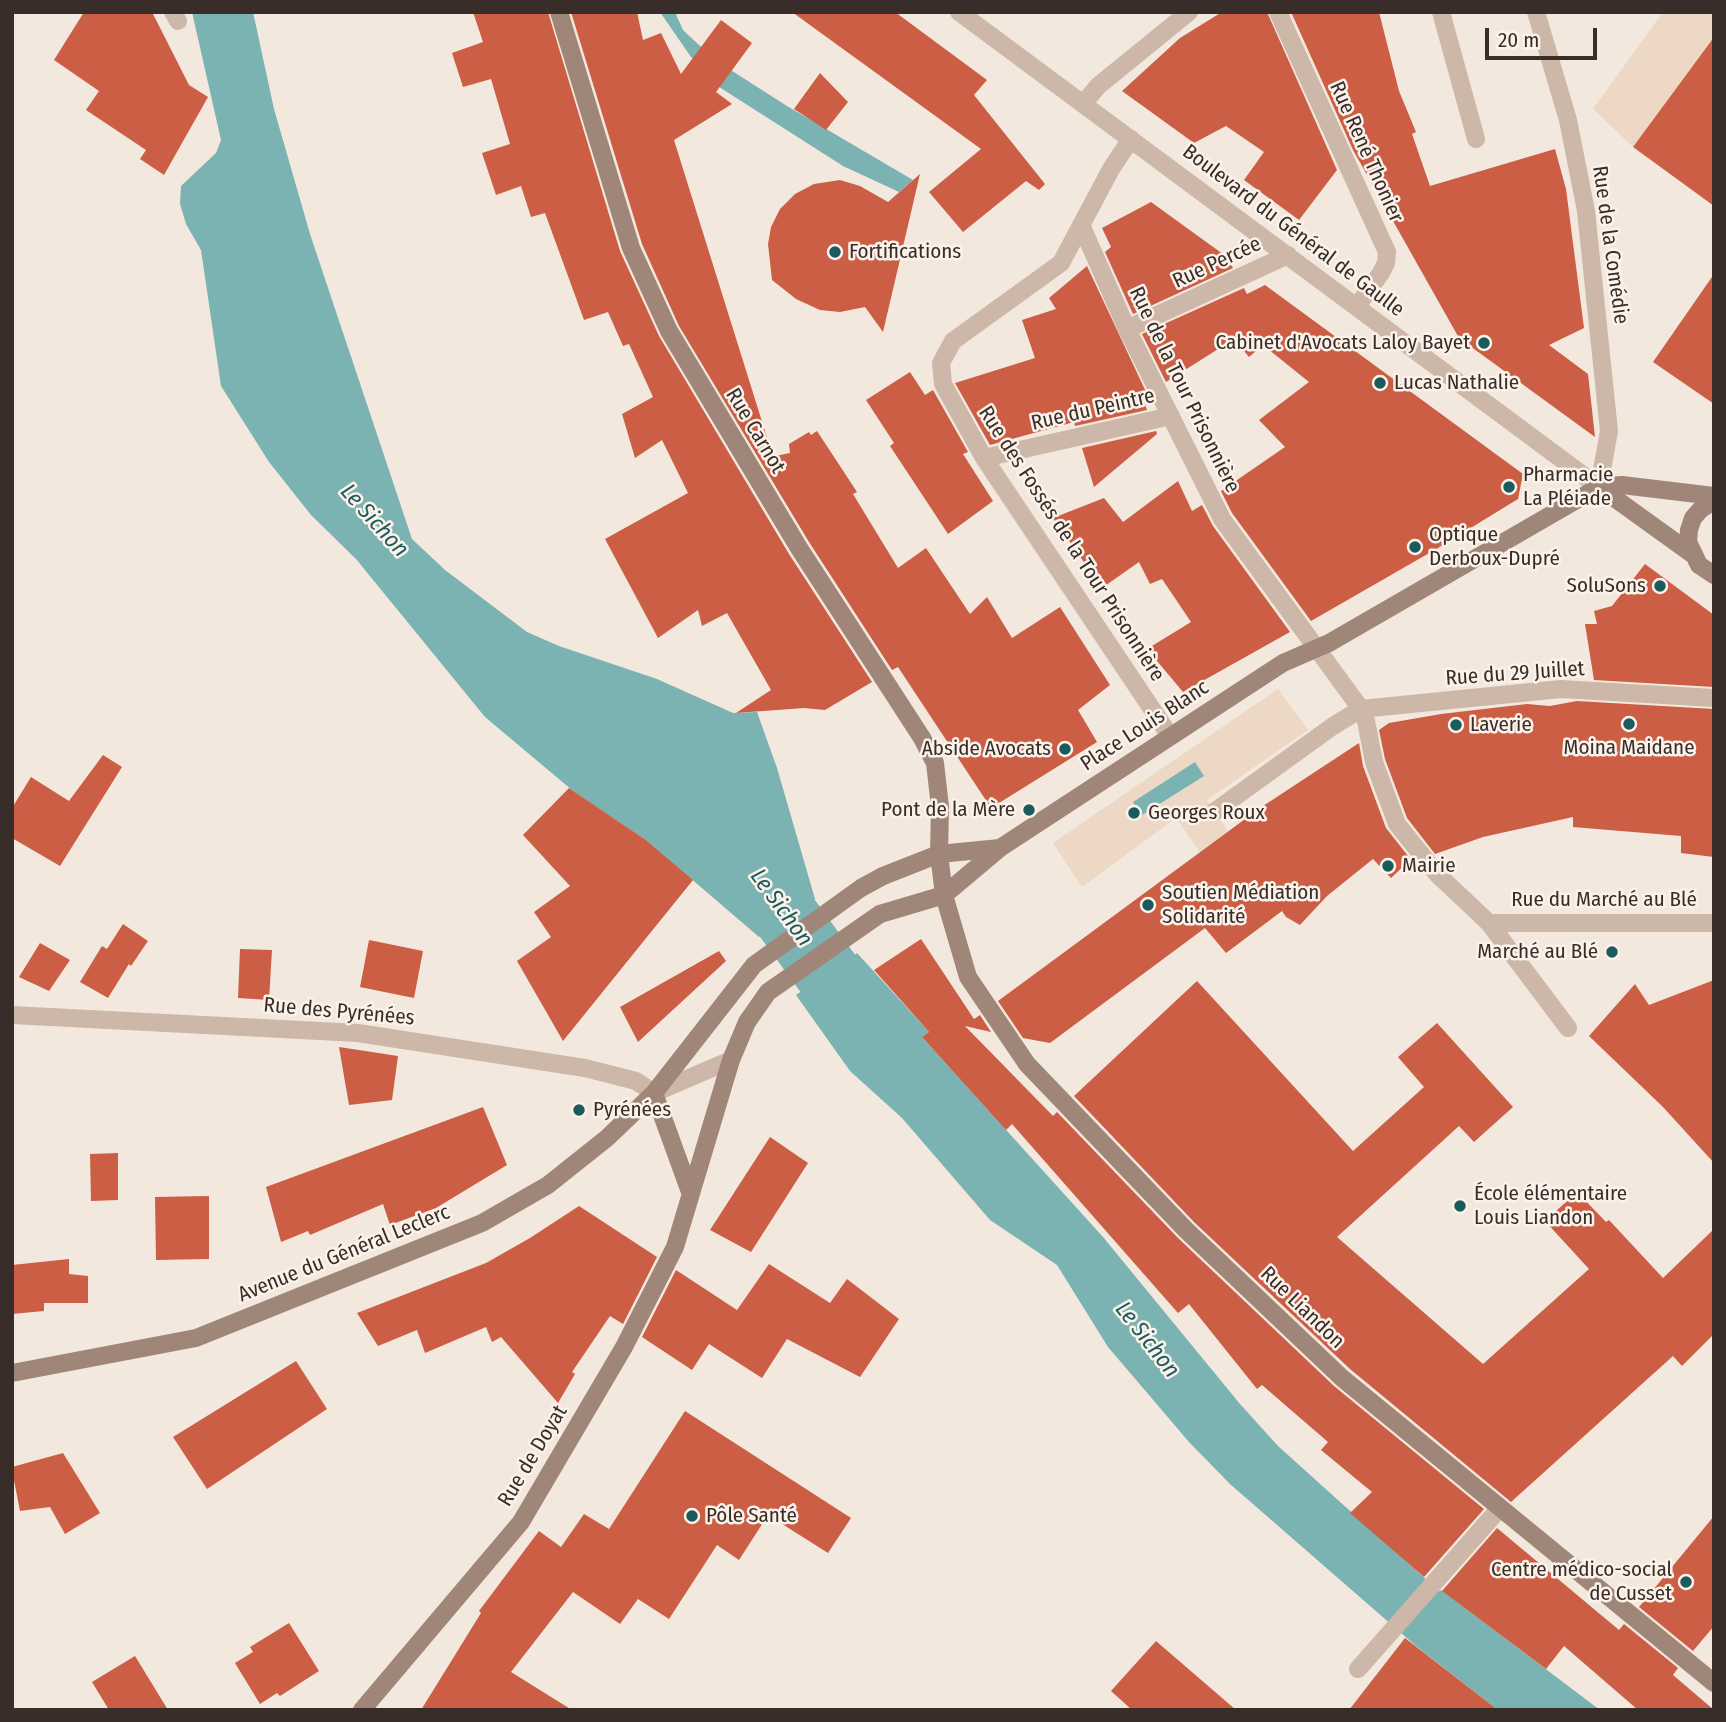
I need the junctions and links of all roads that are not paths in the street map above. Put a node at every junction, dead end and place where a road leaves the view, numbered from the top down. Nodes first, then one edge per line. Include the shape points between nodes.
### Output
1 (559, 12) edge
2 (959, 12) edge
3 (1189, 12) edge
4 (1278, 12) edge
5 (1441, 12) edge
6 (1536, 12) edge
7 (1083, 104) junction
8 (1131, 139) junction
9 (1476, 139) dead end
10 (1081, 225) junction
11 (1288, 255) junction
12 (1357, 306) junction
13 (1127, 329) junction
14 (1171, 416) junction
15 (984, 458) junction
16 (1599, 487) junction
17 (1714, 498) edge
18 (1692, 554) junction
19 (1714, 575) edge
20 (1318, 648) junction
21 (1714, 698) edge
22 (1361, 709) junction
23 (1170, 736) junction
24 (1214, 812) dead end
25 (1000, 848) junction
26 (939, 854) junction
27 (944, 895) junction
28 (1489, 923) junction
29 (1714, 923) edge
30 (754, 965) joint
31 (12, 1015) edge
32 (1568, 1028) dead end
33 (731, 1060) junction
34 (654, 1093) junction
35 (690, 1192) junction
36 (12, 1373) edge
37 (1500, 1508) junction
38 (1358, 1668) dead end
39 (1714, 1683) edge
40 (362, 1710) edge

1 - 26 main road, Rue Carnot via 631,248 669,331 799,548 936,763
2 - 7 street, Boulevard du Général de Gaulle
3 - 7 street via 1098,86
4 - 12 street, Rue René Thonier via 1387,252 1381,273
5 - 9 street
6 - 16 street, Rue de la Comédie via 1568,120 1586,211 1609,431
7 - 8 street, Boulevard du Général de Gaulle
8 - 10 street
8 - 11 street, Boulevard du Général de Gaulle
10 - 13 street, Rue de la Tour Prisonnière
10 - 15 street, Rue des Fossés de la Tour Prisonnière via 1061,263 953,341 942,363 943,384
11 - 12 street, Boulevard du Général de Gaulle
11 - 13 street, Rue Percée
12 - 16 street, Boulevard du Général de Gaulle
13 - 14 street, Rue de la Tour Prisonnière
14 - 15 street, Rue du Peintre
14 - 20 street, Rue de la Tour Prisonnière via 1223,519
15 - 23 street, Rue des Fossés de la Tour Prisonnière
16 - 17 main road via 1622,485
16 - 18 main road, Boulevard du Général de Gaulle
16 - 20 main road, Place Louis Blanc
17 - 18 main road via 1693,518 1688,542
18 - 19 main road, Boulevard du Général de Gaulle
20 - 22 street, Rue du Marché au Blé
20 - 23 main road, Place Louis Blanc via 1283,663
21 - 22 street, Rue du 29 Juillet via 1561,690
22 - 24 street
22 - 28 street, Rue du Marché au Blé via 1397,824 1437,874
23 - 25 main road, Place Louis Blanc
25 - 26 main road, Place Louis Blanc
25 - 27 main road, Place Louis Blanc
26 - 27 main road, Rue Carnot
26 - 30 main road, Place Louis Blanc via 861,888
27 - 33 main road, Rue de Doyat via 880,914 768,992 747,1023
27 - 37 main road, Rue Liandon via 968,977 1027,1064 1186,1230 1342,1378
28 - 29 street, Rue du Marché au Blé
28 - 32 street
30 - 34 main road, Avenue du Général Leclerc
31 - 34 street, Rue des Pyrénées via 358,1033 585,1068 636,1081
33 - 34 street
33 - 35 main road, Rue de Doyat
34 - 35 main road
34 - 36 main road, Avenue du Général Leclerc via 548,1185 482,1223 196,1338
35 - 40 main road, Rue de Doyat via 670,1258 624,1347 521,1522
37 - 38 street
37 - 39 main road, Rue Liandon

